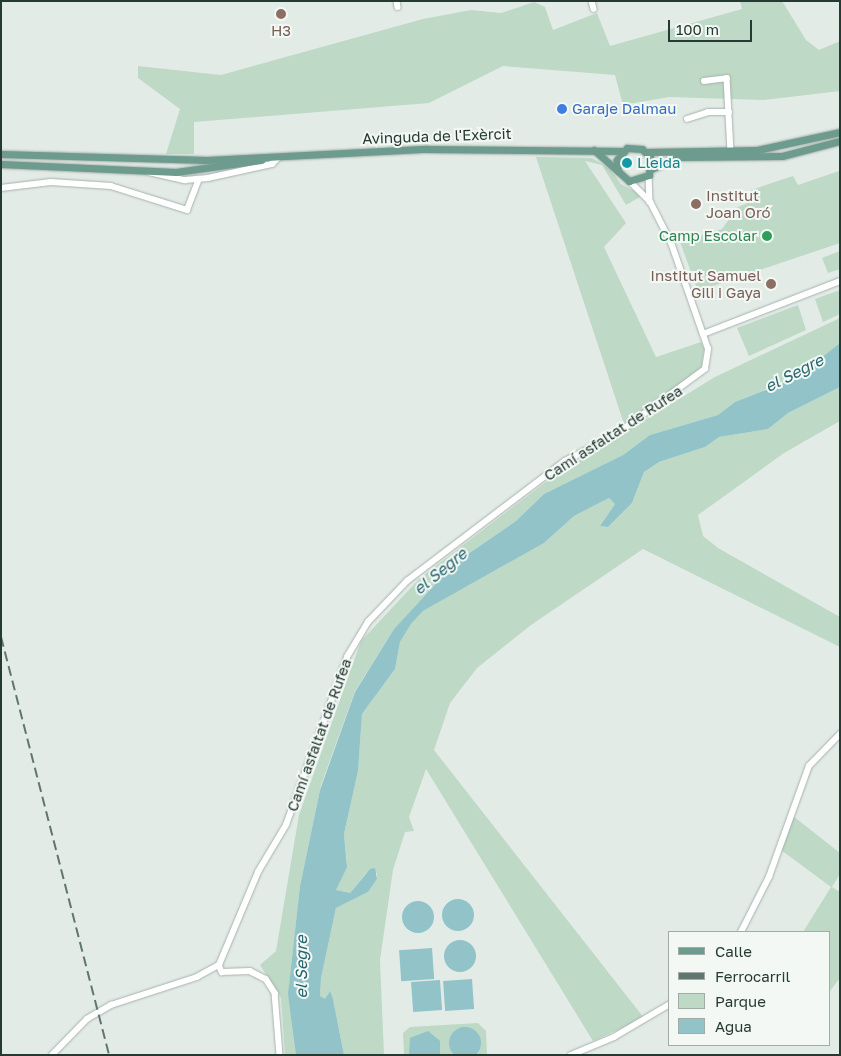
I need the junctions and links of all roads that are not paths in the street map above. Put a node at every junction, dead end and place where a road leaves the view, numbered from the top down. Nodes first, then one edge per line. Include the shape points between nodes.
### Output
1 (592, 1) edge
2 (594, 9) dead end
3 (704, 81) dead end
4 (729, 112) junction
5 (687, 119) dead end
6 (840, 132) edge
7 (840, 142) edge
8 (594, 150) junction
9 (623, 151) junction
10 (731, 151) junction
11 (646, 152) junction
12 (1, 154) edge
13 (278, 158) junction
14 (266, 159) junction
15 (1, 164) edge
16 (618, 170) junction
17 (149, 172) junction
18 (650, 172) junction
19 (199, 179) junction
20 (185, 180) junction
21 (629, 181) junction
22 (1, 188) edge
23 (194, 194) junction
24 (650, 202) junction
25 (840, 280) edge
26 (703, 334) junction
27 (840, 734) edge
28 (742, 931) edge
29 (219, 965) junction
30 (668, 1005) edge
31 (52, 1055) edge
32 (280, 1055) edge
33 (571, 1055) edge

1 - 2 street
3 - 4 street via 727,78
4 - 5 street via 708,112
4 - 10 street
6 - 10 main road via 806,142
7 - 18 main road via 758,158 678,157
8 - 9 main road, Avinguda de l'Exèrcit
8 - 13 main road, Avinguda de l'Exèrcit via 422,149
8 - 16 main road
9 - 11 main road via 637,147
9 - 16 main road
10 - 11 main road via 685,148
11 - 18 main road
12 - 14 main road, Avinguda de l'Exèrcit
13 - 14 main road, Avinguda de l'Exèrcit
13 - 19 street via 272,164
14 - 17 main road, Avinguda de l'Exèrcit via 250,164
15 - 17 main road, Avinguda de l'Exèrcit via 63,164
16 - 21 main road
17 - 20 street
18 - 21 main road
18 - 24 street
19 - 20 street
19 - 23 street
20 - 23 street
21 - 24 street
22 - 23 street via 51,182 112,186 187,210
24 - 26 street via 671,243
25 - 26 street
26 - 29 street, Camí asfaltat de Rufea via 708,361 697,379 614,436 565,461 407,581 368,622 347,657 286,825 258,872
27 - 28 street via 809,766 769,877
29 - 31 street via 197,977 111,1005 87,1019
29 - 32 street via 222,972 250,971 266,980 275,993
30 - 33 street via 614,1037

